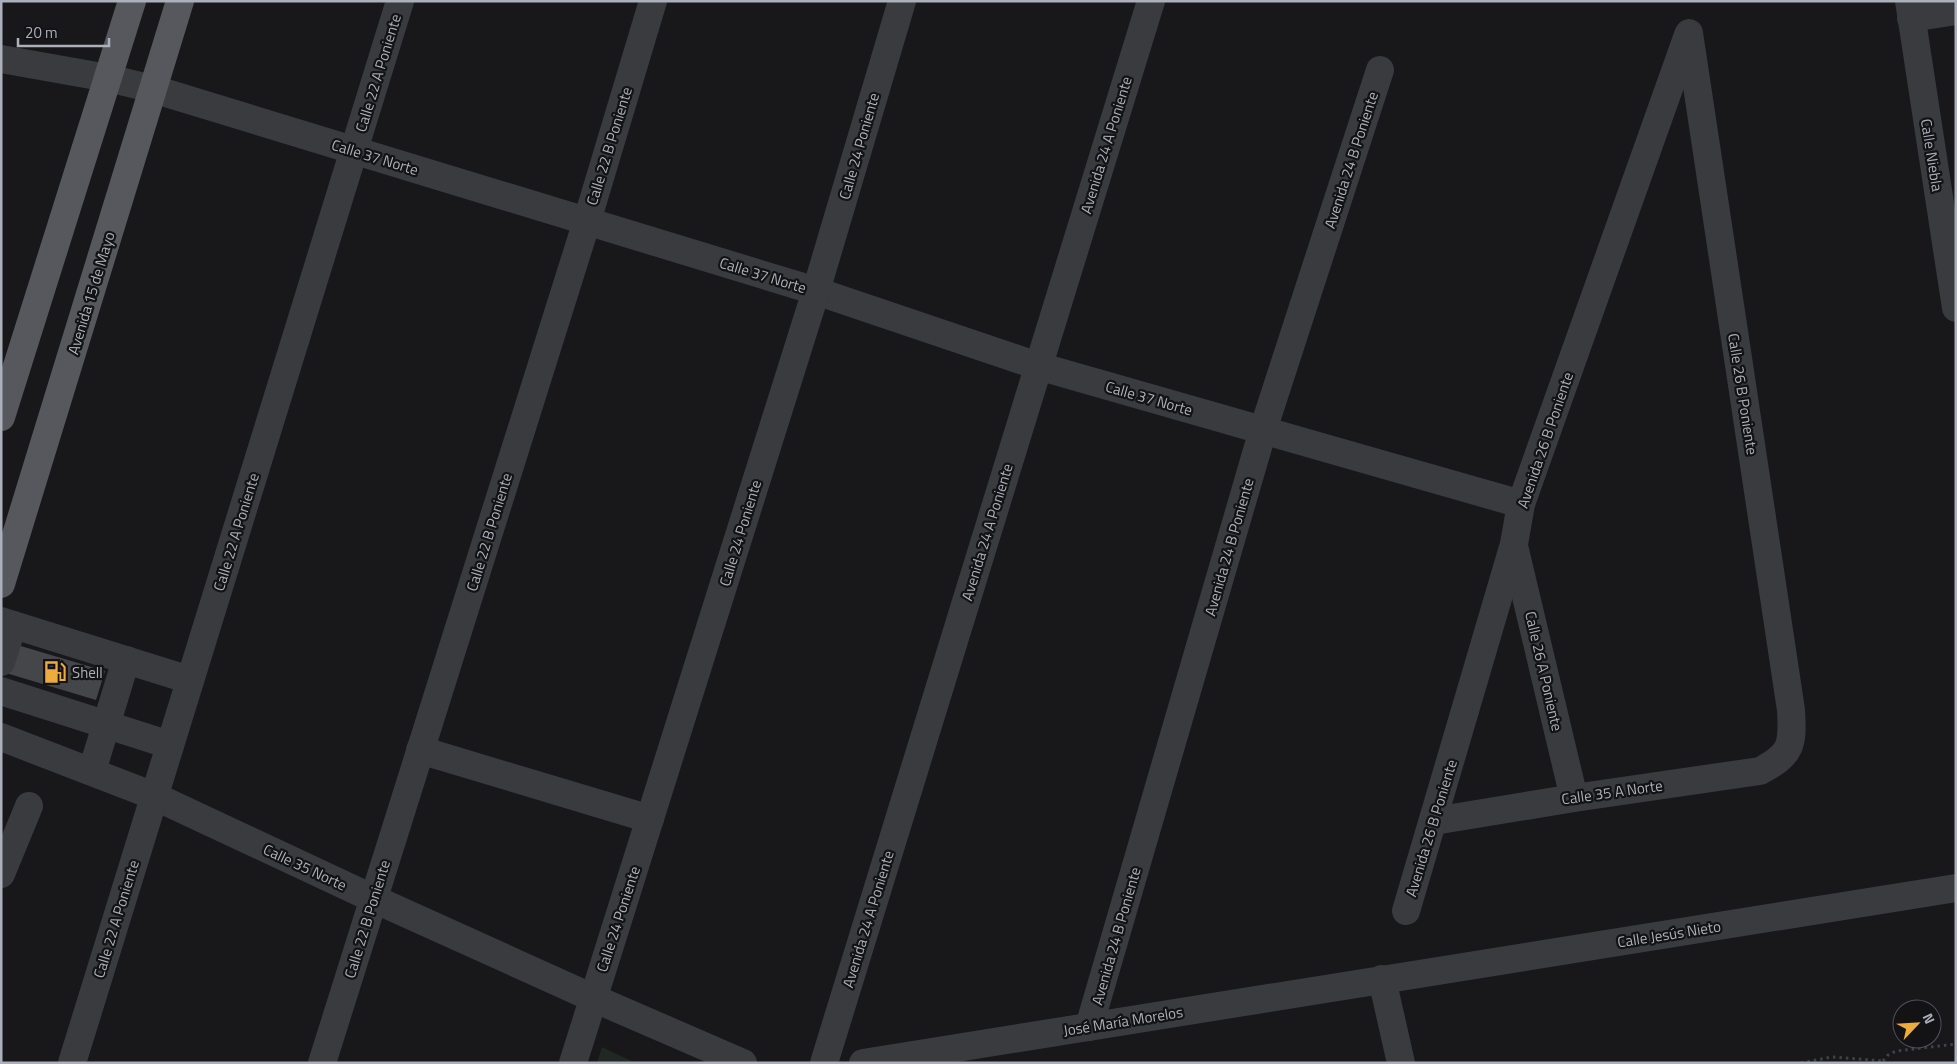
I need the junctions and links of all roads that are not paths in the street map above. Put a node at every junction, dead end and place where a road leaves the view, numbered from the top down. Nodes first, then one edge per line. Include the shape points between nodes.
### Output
1 (132, 1) edge
2 (180, 1) edge
3 (400, 1) edge
4 (653, 1) edge
5 (902, 1) edge
6 (1151, 1) edge
7 (1910, 10) edge
8 (1956, 11) edge
9 (1689, 33) joint
10 (1, 59) edge
11 (1380, 70) dead end
12 (108, 78) junction
13 (153, 89) junction
14 (354, 150) junction
15 (587, 221) junction
16 (1951, 253) edge
17 (816, 291) junction
18 (1956, 308) edge
19 (1038, 366) junction
20 (1, 417) edge
21 (1263, 430) junction
22 (1521, 504) junction
23 (1514, 544) junction
24 (1, 584) edge
25 (7, 623) edge
26 (126, 660) junction
27 (1, 662) edge
28 (190, 680) junction
29 (1, 691) edge
30 (106, 724) junction
31 (1, 737) edge
32 (170, 745) junction
33 (420, 750) junction
34 (1786, 754) joint
35 (92, 771) junction
36 (154, 796) junction
37 (1574, 798) junction
38 (29, 806) dead end
39 (650, 819) junction
40 (1434, 821) junction
41 (1, 874) edge
42 (1956, 888) edge
43 (374, 899) junction
44 (1406, 911) dead end
45 (1382, 979) junction
46 (593, 998) junction
47 (1090, 1026) junction
48 (72, 1063) edge
49 (322, 1063) edge
50 (573, 1063) edge
51 (743, 1063) edge
52 (824, 1063) edge
53 (863, 1063) edge
54 (1401, 1063) edge

1 - 12 main road
2 - 13 main road, Avenida 15 de Mayo
3 - 14 street, Calle 22 A Poniente
4 - 15 street, Calle 22 B Poniente
5 - 17 street, Calle 24 Poniente
6 - 19 street, Avenida 24 A Poniente
7 - 8 street
7 - 16 street, Calle Niebla
9 - 22 street, Avenida 26 B Poniente
9 - 34 street, Calle 26 B Poniente via 1792,710 1793,737
10 - 12 street, Calle 37 Norte
11 - 21 street, Avenida 24 B Poniente
12 - 13 street, Calle 37 Norte
12 - 20 main road
13 - 14 street, Calle 37 Norte
13 - 24 main road, Avenida 15 de Mayo
14 - 15 street, Calle 37 Norte
14 - 28 street, Calle 22 A Poniente
15 - 17 street, Calle 37 Norte
15 - 33 street, Calle 22 B Poniente
16 - 18 street, Calle Niebla
17 - 19 street, Calle 37 Norte
17 - 39 street, Calle 24 Poniente
19 - 21 street, Calle 37 Norte
19 - 52 street, Avenida 24 A Poniente
21 - 22 street, Calle 37 Norte
21 - 47 street, Avenida 24 B Poniente
22 - 23 street, Avenida 26 B Poniente
23 - 37 street, Calle 26 A Poniente
23 - 40 street, Avenida 26 B Poniente
25 - 26 street
25 - 27 street
26 - 28 street
26 - 30 street
28 - 32 street, Calle 22 A Poniente
29 - 30 street
30 - 32 street
30 - 35 street
31 - 35 street, Calle 35 Norte
32 - 36 street, Calle 22 A Poniente
33 - 39 street
33 - 43 street, Calle 22 B Poniente
34 - 37 street, Calle 35 A Norte via 1760,771
35 - 36 street, Calle 35 Norte
36 - 43 street, Calle 35 Norte
36 - 48 street, Calle 22 A Poniente
37 - 40 street, Calle 35 A Norte
38 - 41 street
39 - 46 street, Calle 24 Poniente
40 - 44 street, Avenida 26 B Poniente
42 - 45 street, Calle Jesús Nieto
43 - 46 street, Calle 35 Norte
43 - 49 street, Calle 22 B Poniente
45 - 47 street, José María Morelos
45 - 54 street
46 - 50 street, Calle 24 Poniente
46 - 51 street, Calle 35 Norte
47 - 53 street, José María Morelos

